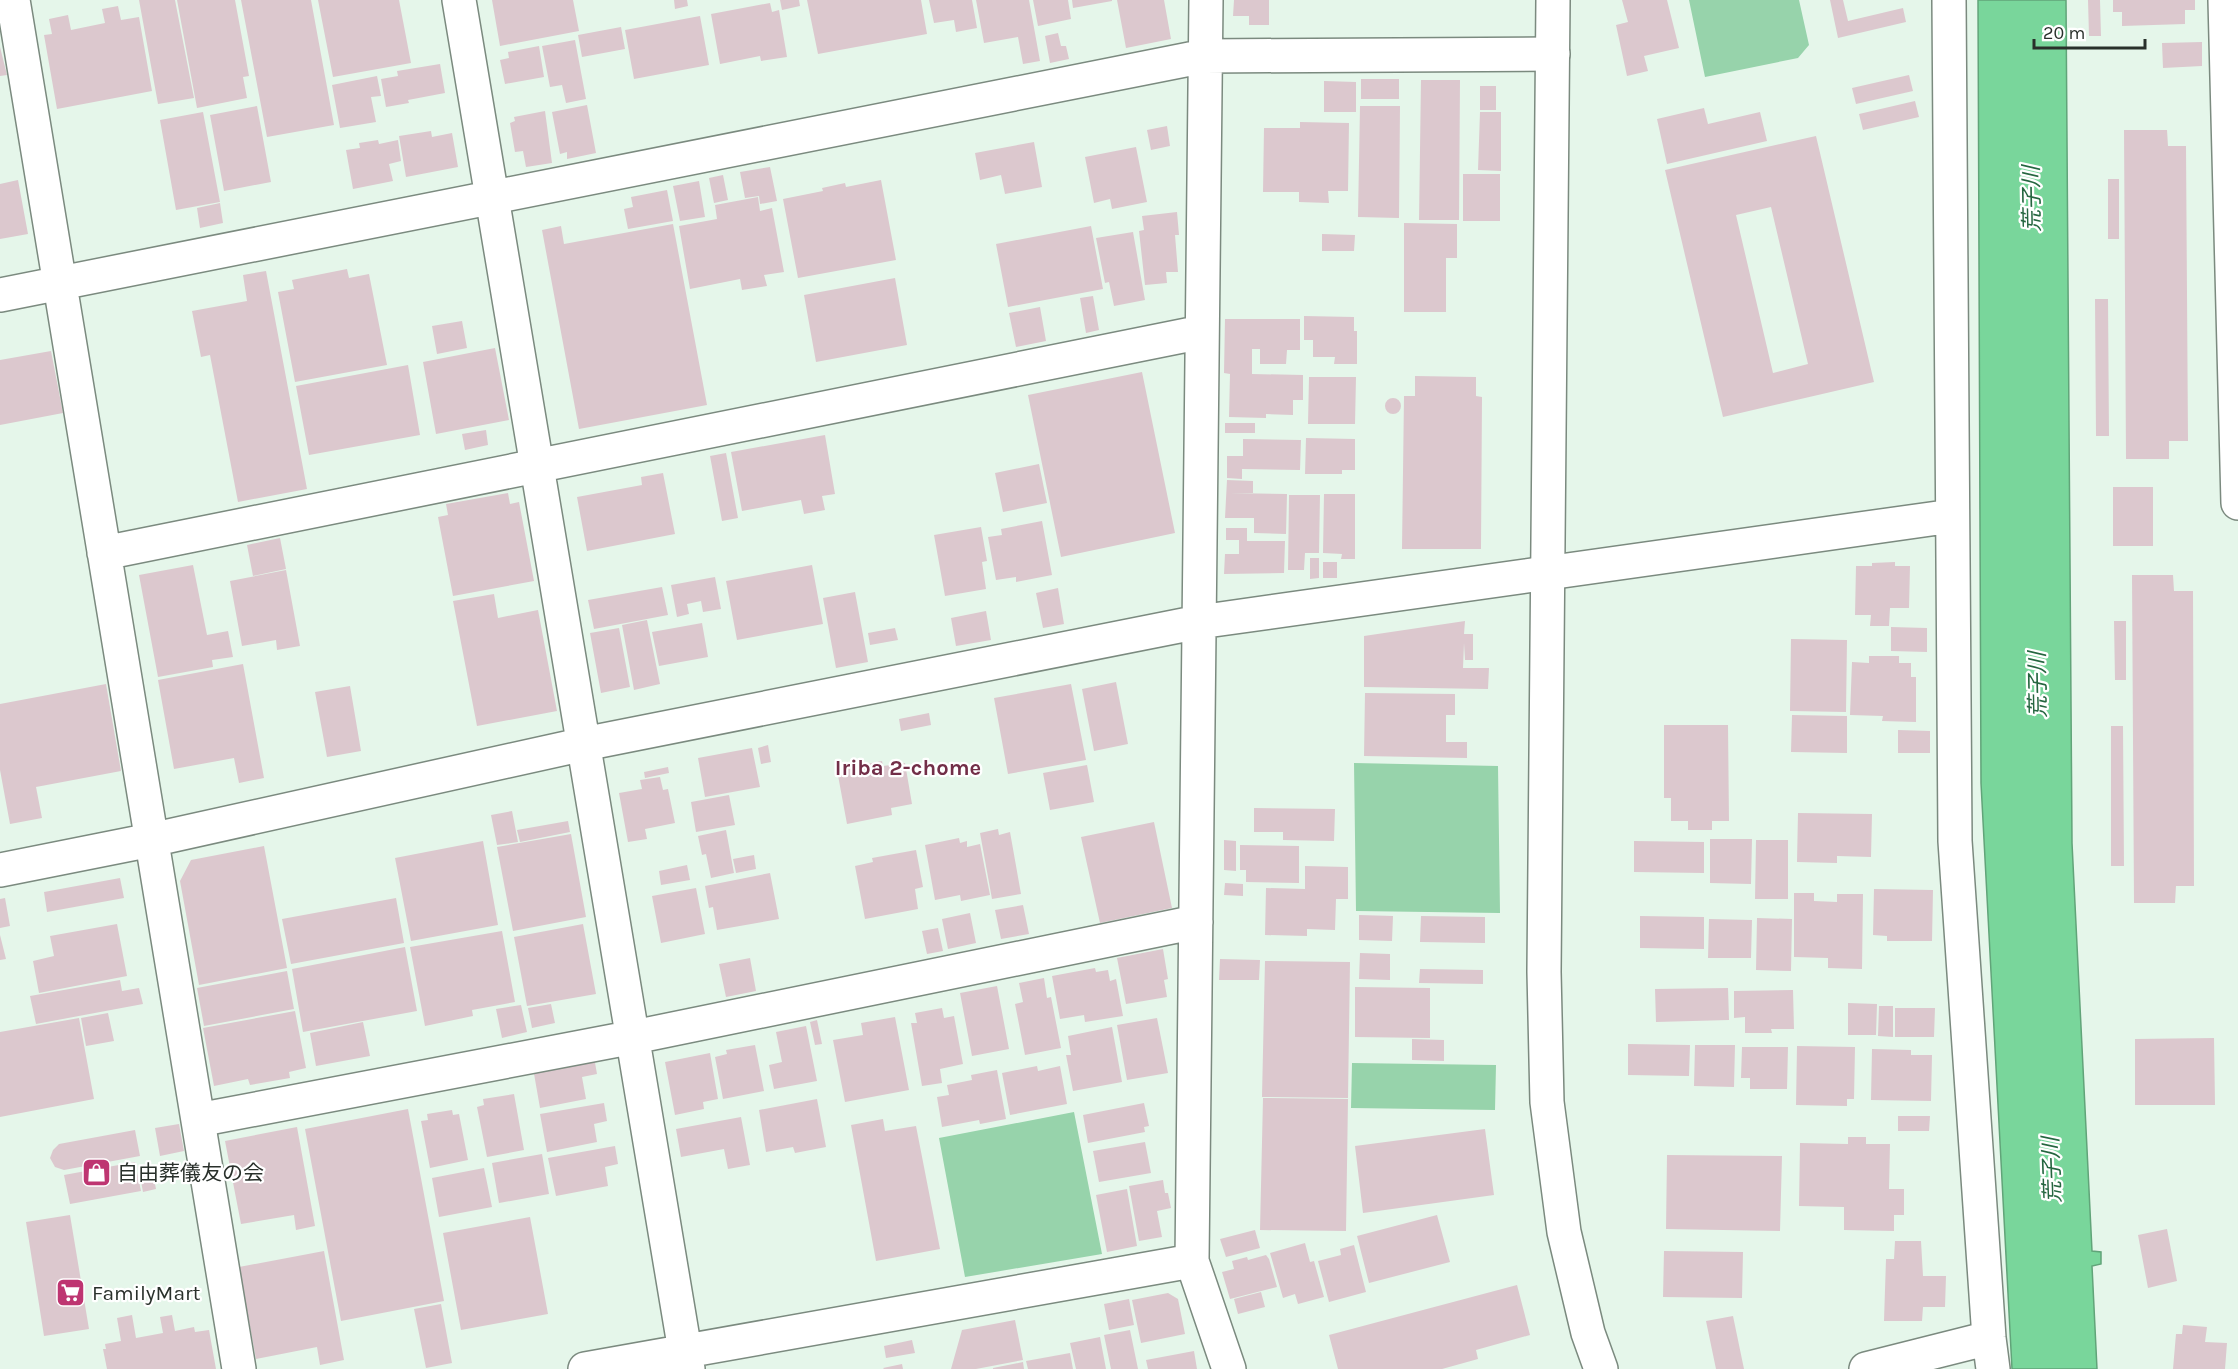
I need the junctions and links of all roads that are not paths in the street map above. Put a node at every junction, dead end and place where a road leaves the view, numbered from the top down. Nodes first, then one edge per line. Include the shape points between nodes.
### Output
1 (13, 0) edge
2 (459, 0) edge
3 (1206, 0) edge
4 (1554, 0) edge
5 (1949, 0) edge
6 (2229, 14) edge
7 (1553, 54) junction
8 (1205, 56) junction
9 (492, 198) junction
10 (2235, 257) edge
11 (60, 283) junction
12 (0, 295) edge
13 (1202, 332) junction
14 (537, 466) junction
15 (2238, 503) edge
16 (1952, 516) junction
17 (104, 553) junction
18 (1548, 574) junction
19 (1199, 622) junction
20 (584, 744) junction
21 (151, 840) junction
22 (0, 870) edge
23 (1196, 922) junction
24 (634, 1037) junction
25 (198, 1120) junction
26 (1192, 1261) junction
27 (1991, 1353) edge
28 (687, 1360) edge
29 (239, 1369) edge
30 (585, 1369) edge
31 (1228, 1369) edge
32 (1600, 1369) edge
33 (1866, 1369) edge

1 - 11 street
2 - 9 street
3 - 8 street
4 - 7 street
5 - 16 street
6 - 10 street
7 - 8 street
7 - 18 street
8 - 9 street
8 - 13 street
9 - 11 street
9 - 14 street
10 - 15 street
11 - 12 street
11 - 17 street
13 - 14 street
13 - 19 street
14 - 17 street
14 - 20 street
16 - 18 street
16 - 27 street via 1955,841
17 - 21 street
18 - 19 street
18 - 32 street via 1544,972 1547,1102 1564,1232
19 - 20 street
19 - 23 street
20 - 21 street
20 - 24 street
21 - 22 street
21 - 25 street
23 - 24 street
23 - 26 street
24 - 25 street
24 - 28 street
25 - 29 street
26 - 28 street
26 - 31 street
27 - 33 street
28 - 30 street

